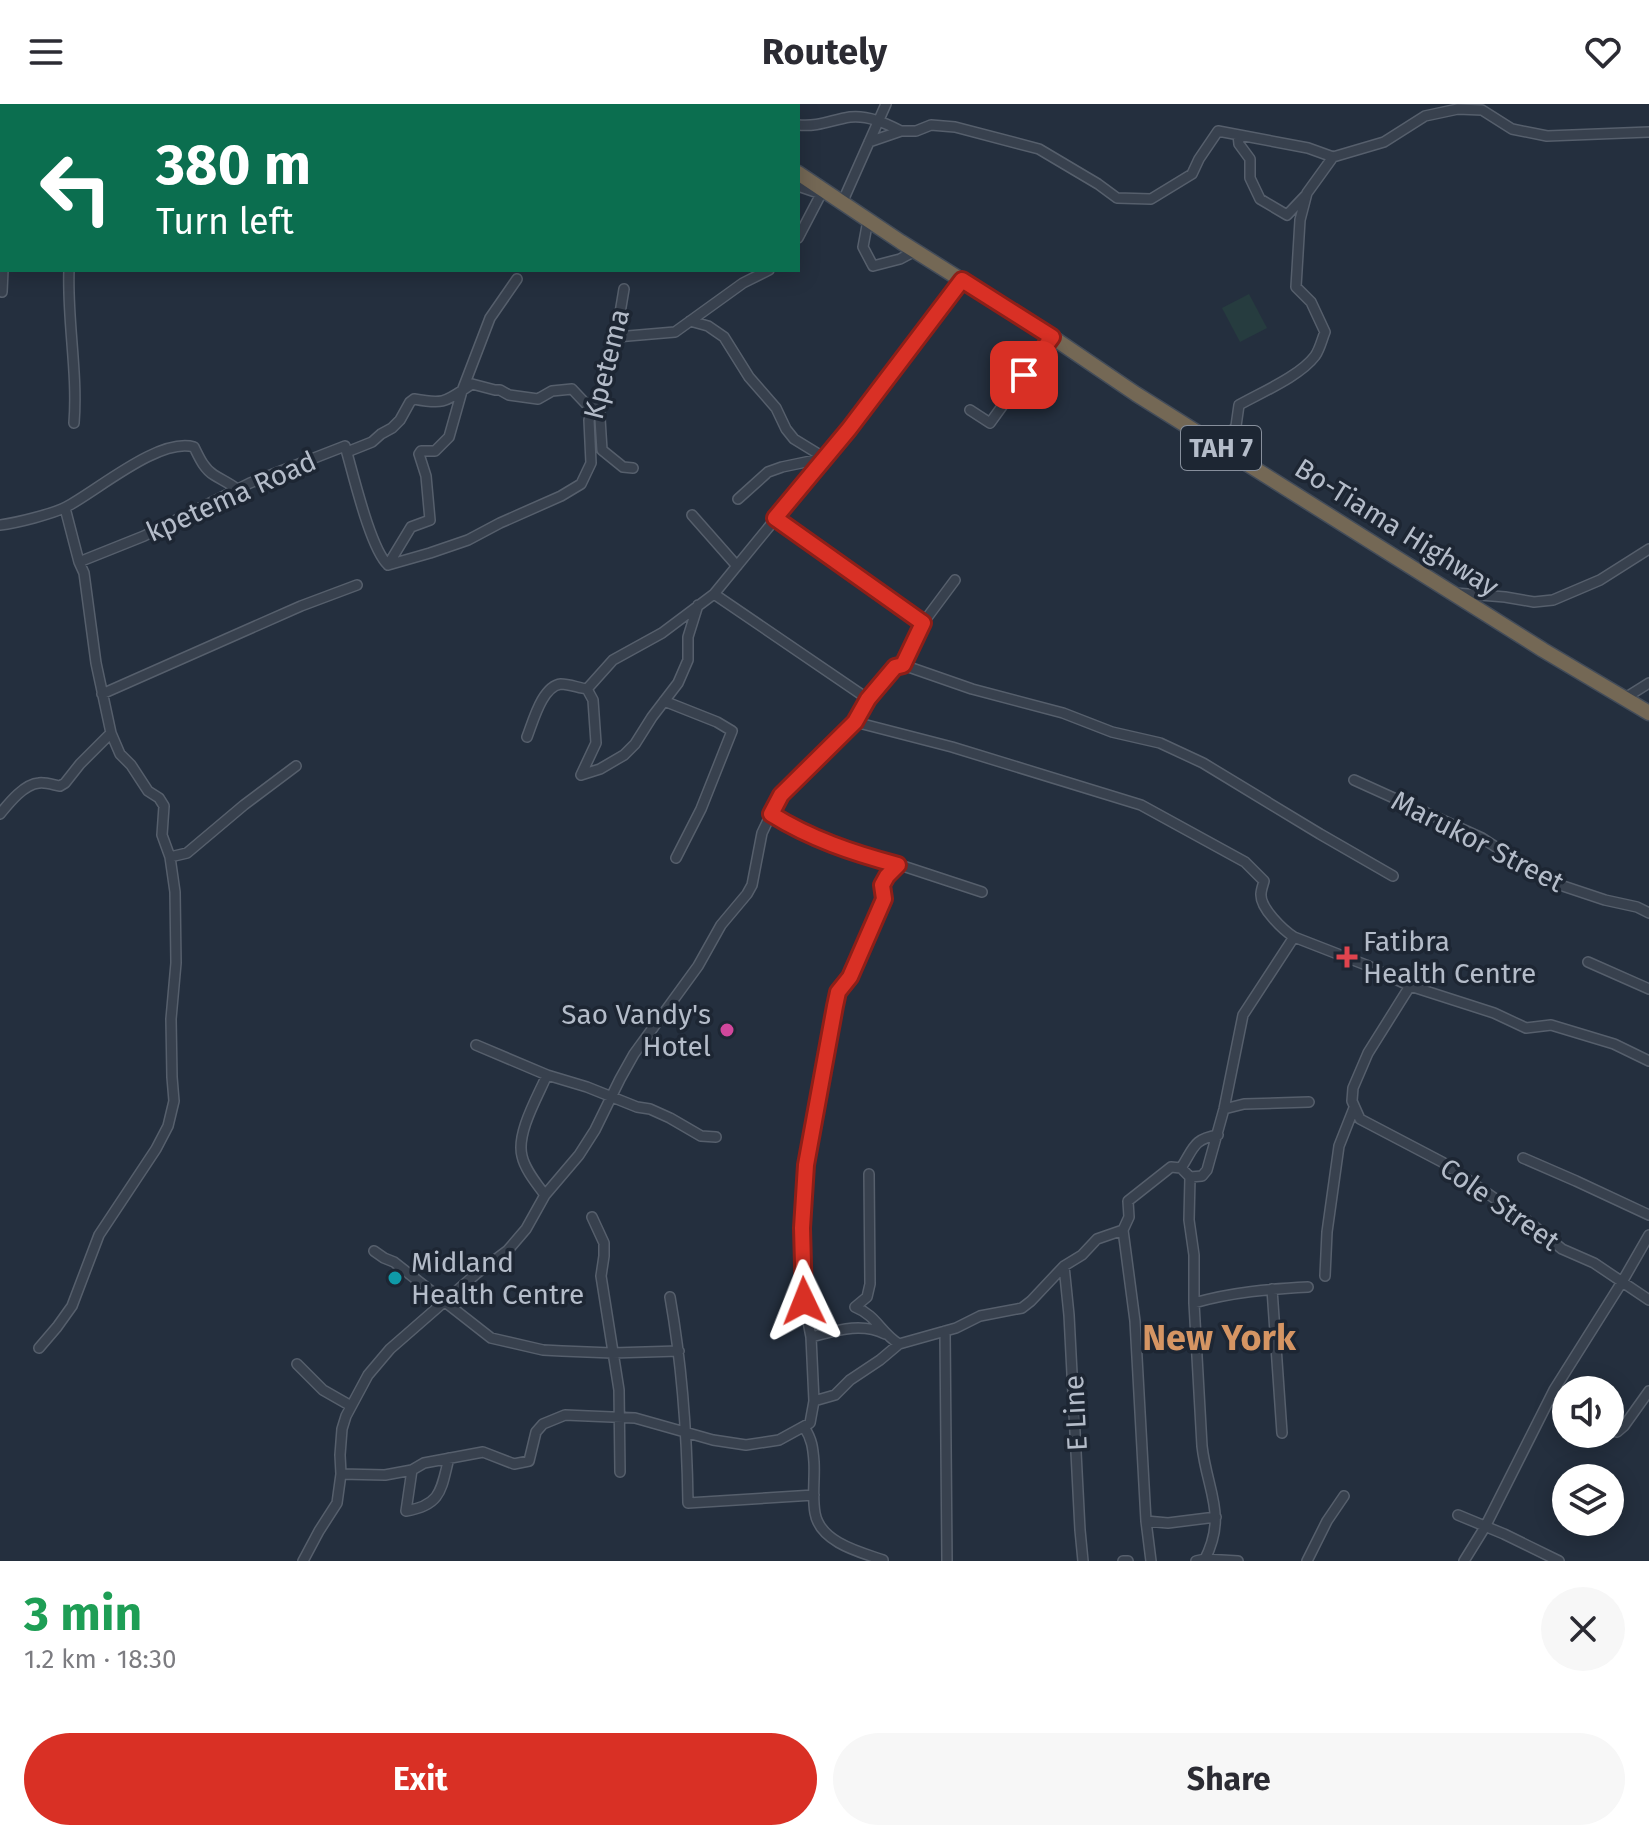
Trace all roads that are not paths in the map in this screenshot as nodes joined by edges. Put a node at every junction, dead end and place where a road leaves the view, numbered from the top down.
1 (886, 104) edge
2 (1482, 107) edge
3 (879, 120) junction
4 (800, 125) edge
5 (901, 131) junction
6 (1649, 132) edge
7 (1238, 135) junction
8 (869, 142) junction
9 (1333, 157) junction
10 (800, 175) edge
11 (800, 187) edge
12 (823, 193) junction
13 (1307, 193) junction
14 (842, 203) junction
15 (868, 220) junction
16 (800, 234) edge
17 (915, 251) junction
18 (3, 272) edge
19 (69, 272) edge
20 (765, 272) edge
21 (517, 279) dead end
22 (962, 280) junction
23 (624, 289) dead end
24 (2, 292) dead end
25 (690, 321) junction
26 (616, 337) junction
27 (1052, 337) junction
28 (462, 391) junction
29 (599, 400) junction
30 (970, 410) dead end
31 (592, 414) junction
32 (74, 423) dead end
33 (1221, 448) junction
34 (347, 452) junction
35 (825, 458) junction
36 (633, 468) dead end
37 (237, 489) junction
38 (738, 499) dead end
39 (65, 508) junction
40 (692, 515) dead end
41 (775, 518) junction
42 (0, 525) edge
43 (1649, 549) edge
44 (79, 562) junction
45 (388, 565) junction
46 (737, 566) junction
47 (955, 580) dead end
48 (357, 585) dead end
49 (1452, 593) junction
50 (714, 594) junction
51 (698, 605) junction
52 (923, 623) junction
53 (903, 665) junction
54 (1649, 683) edge
55 (587, 689) junction
56 (102, 694) junction
57 (1625, 698) junction
58 (868, 699) junction
59 (664, 701) junction
60 (1649, 713) edge
61 (855, 722) junction
62 (111, 733) junction
63 (527, 737) dead end
64 (296, 766) dead end
65 (1354, 780) dead end
66 (0, 814) edge
67 (771, 814) junction
68 (170, 857) junction
69 (676, 858) dead end
70 (898, 865) junction
71 (1393, 876) dead end
72 (982, 892) dead end
73 (1649, 913) edge
74 (1294, 937) junction
75 (1588, 962) dead end
76 (1410, 986) junction
77 (1649, 989) edge
78 (476, 1045) dead end
79 (1649, 1061) edge
80 (547, 1075) junction
81 (611, 1098) junction
82 (1309, 1102) dead end
83 (1354, 1108) junction
84 (1224, 1109) junction
85 (1218, 1135) junction
86 (716, 1137) dead end
87 (1523, 1158) dead end
88 (1181, 1168) junction
89 (869, 1174) dead end
90 (1190, 1177) junction
91 (545, 1195) junction
92 (1649, 1215) edge
93 (592, 1217) dead end
94 (1123, 1230) junction
95 (1649, 1235) edge
96 (374, 1251) dead end
97 (1064, 1266) junction
98 (1325, 1276) dead end
99 (1622, 1282) junction
100 (1308, 1287) dead end
101 (1272, 1289) junction
102 (670, 1297) dead end
103 (1649, 1300) edge
104 (444, 1303) junction
105 (1194, 1303) junction
106 (945, 1331) junction
107 (886, 1334) junction
108 (811, 1337) junction
109 (899, 1344) junction
110 (39, 1348) dead end
111 (679, 1351) junction
112 (612, 1353) junction
113 (297, 1364) dead end
114 (1649, 1391) edge
115 (814, 1401) junction
116 (351, 1406) junction
117 (620, 1417) junction
118 (1624, 1425) edge
119 (804, 1427) junction
120 (687, 1432) junction
121 (1282, 1433) dead end
122 (449, 1458) junction
123 (412, 1470) junction
124 (620, 1472) dead end
125 (341, 1474) junction
126 (814, 1495) junction
127 (1344, 1496) dead end
128 (1458, 1515) dead end
129 (1216, 1517) junction
130 (1146, 1521) junction
131 (1485, 1527) junction
132 (883, 1560) edge
133 (1202, 1560) edge
134 (303, 1561) edge
135 (947, 1561) edge
136 (1083, 1561) edge
137 (1151, 1561) edge
138 (1238, 1561) edge
139 (1307, 1561) edge
140 (1464, 1561) edge
141 (1559, 1561) edge

1 - 3 street
2 - 6 street
2 - 9 street
3 - 4 street
3 - 5 street
3 - 8 street
5 - 7 street
5 - 8 street
7 - 9 street
7 - 13 street
8 - 14 street
9 - 13 street
10 - 12 highway, Bo-Tiama Highway / TAH 7
11 - 12 street
12 - 14 highway, Bo-Tiama Highway / TAH 7
12 - 16 street
13 - 33 street
14 - 15 highway, Bo-Tiama Highway / TAH 7
15 - 17 highway, Bo-Tiama Highway / TAH 7
15 - 17 street
17 - 22 highway, Bo-Tiama Highway / TAH 7
18 - 24 street
19 - 32 street
20 - 25 street
21 - 28 street
22 - 27 highway, Bo-Tiama Highway / TAH 7
22 - 35 street
23 - 26 street, Kpetema
25 - 26 street
25 - 35 street
26 - 29 street, Kpetema
27 - 30 street
27 - 33 highway, Bo-Tiama Highway / TAH 7
28 - 31 street
28 - 34 street
28 - 45 street
29 - 31 street, Kpetema
29 - 36 street
31 - 45 street, Kpetema
33 - 49 highway, Bo-Tiama Highway / TAH 7
34 - 37 street, kpetema Road
34 - 45 street, kpetema Road
35 - 38 street
35 - 41 street
37 - 39 street
37 - 44 street, kpetema Road
39 - 42 street
39 - 44 street
40 - 46 street
41 - 46 street
41 - 52 street
43 - 49 street
44 - 56 street
46 - 50 street
47 - 52 street
48 - 56 street
49 - 57 highway, Bo-Tiama Highway / TAH 7
50 - 51 street
50 - 58 street
51 - 55 street
51 - 59 street
52 - 53 street
53 - 58 street
53 - 71 street
54 - 57 street
55 - 59 street
55 - 63 street
56 - 62 street
57 - 60 highway, Bo-Tiama Highway / TAH 7
58 - 61 street
59 - 69 street
61 - 67 street
61 - 74 street
62 - 66 street
62 - 68 street
64 - 68 street
65 - 73 street, Marukor Street
67 - 70 street
67 - 81 street
68 - 110 street
70 - 72 street
70 - 108 street
74 - 76 street
74 - 84 street
75 - 77 street
76 - 79 street
76 - 83 street
78 - 80 street
80 - 81 street
80 - 91 street
81 - 86 street
81 - 91 street
82 - 84 street
83 - 98 street
83 - 99 street, Cole Street
84 - 85 street
85 - 88 street
85 - 90 street
87 - 92 street
88 - 90 street
88 - 94 street
89 - 107 street
90 - 105 street
91 - 104 street
93 - 112 street
94 - 97 street
94 - 130 street
95 - 99 street
96 - 104 street
97 - 106 street
97 - 136 street, E Line
99 - 103 street, Cole Street
99 - 131 street
100 - 101 street
101 - 105 street
101 - 121 street
102 - 111 street
104 - 112 street
104 - 116 street
105 - 129 street
106 - 109 street
106 - 135 street
107 - 108 street
107 - 109 street
108 - 115 street
109 - 115 street
111 - 112 street
111 - 120 street
112 - 117 street
113 - 116 street
114 - 118 street
115 - 119 street
116 - 125 street
117 - 120 street
117 - 122 street
117 - 124 street
119 - 120 street
119 - 126 street
120 - 126 street
122 - 123 street
122 - 123 street
123 - 125 street
125 - 134 street
126 - 132 street
127 - 139 street
128 - 131 street
129 - 130 street
129 - 133 street
130 - 137 street
131 - 140 street
131 - 141 street
133 - 138 street

